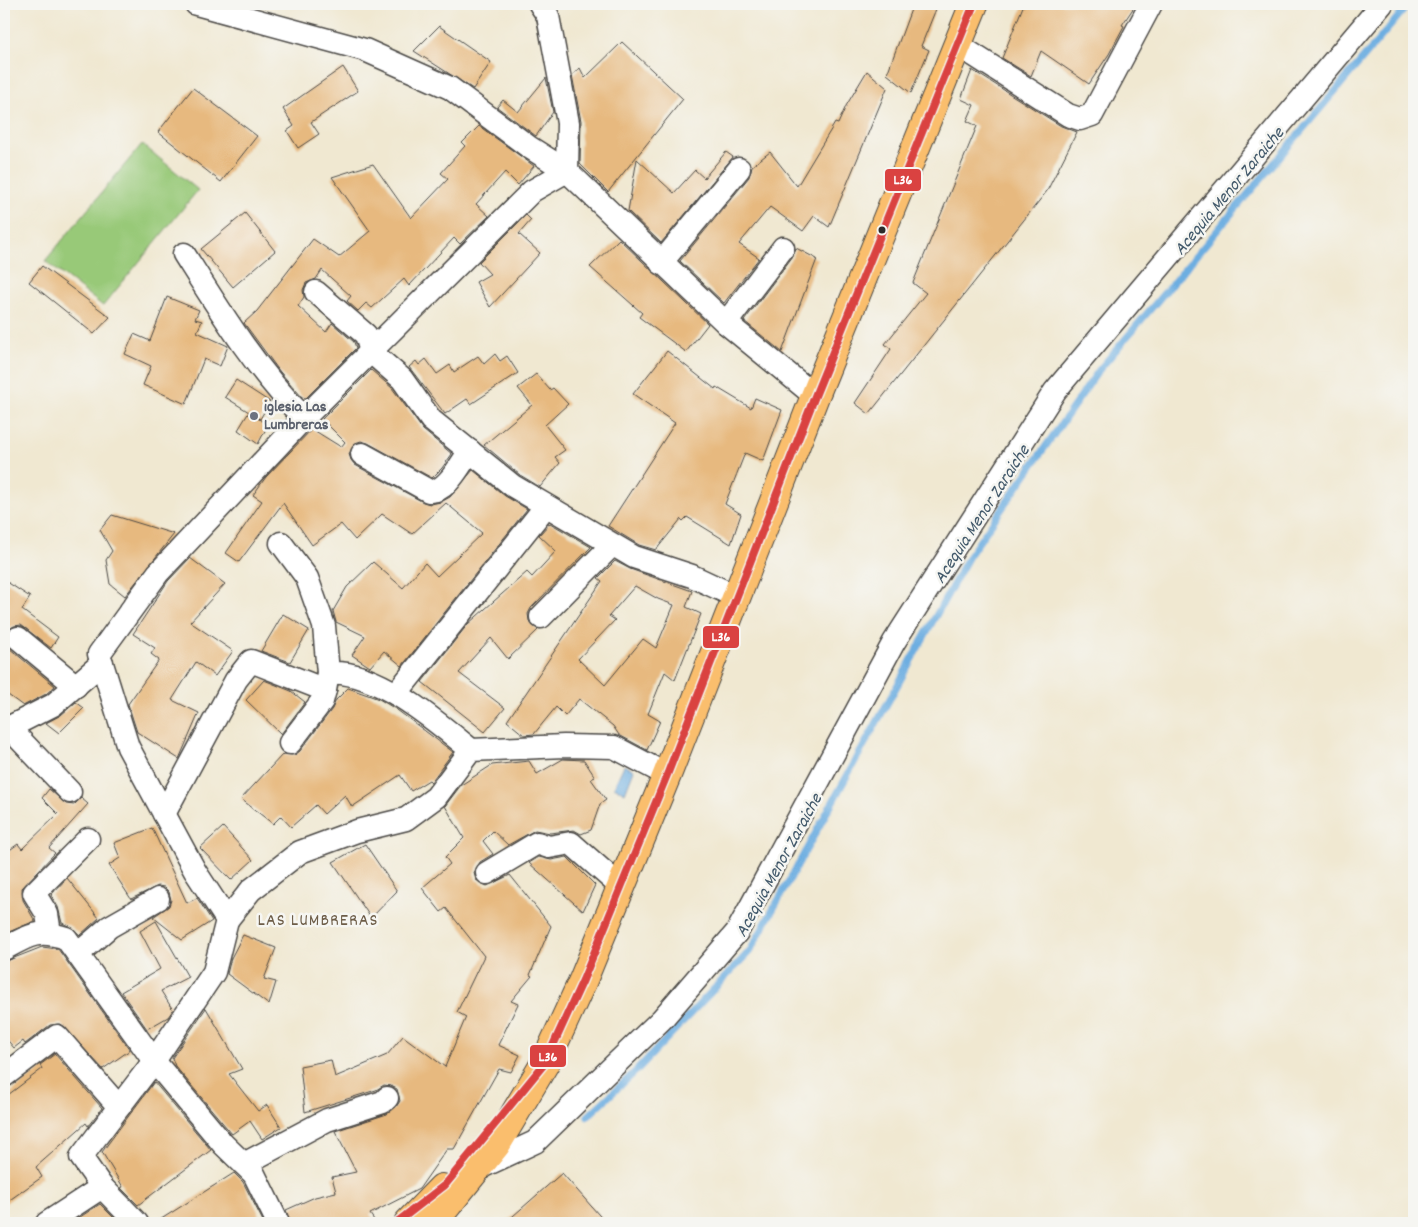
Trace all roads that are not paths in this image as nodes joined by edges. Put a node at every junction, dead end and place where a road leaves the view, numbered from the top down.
1 (196, 4) edge
2 (540, 4) edge
3 (974, 4) edge
4 (1152, 4) edge
5 (1382, 4) edge
6 (958, 45) junction
7 (739, 169) dead end
8 (567, 171) junction
9 (783, 248) dead end
10 (184, 254) dead end
11 (661, 262) junction
12 (316, 292) dead end
13 (726, 323) junction
14 (371, 352) junction
15 (815, 396) junction
16 (304, 418) junction
17 (470, 451) junction
18 (362, 454) dead end
19 (546, 506) junction
20 (281, 543) dead end
21 (612, 545) junction
22 (737, 596) junction
23 (541, 617) dead end
24 (18, 638) dead end
25 (102, 663) junction
26 (327, 682) junction
27 (76, 686) junction
28 (396, 694) junction
29 (6, 729) edge
30 (290, 743) dead end
31 (471, 750) junction
32 (667, 776) junction
33 (70, 792) dead end
34 (164, 814) junction
35 (88, 839) dead end
36 (487, 873) dead end
37 (621, 887) junction
38 (158, 900) dead end
39 (227, 920) junction
40 (50, 933) junction
41 (4, 949) edge
42 (78, 954) junction
43 (154, 1061) junction
44 (545, 1063) junction
45 (4, 1076) edge
46 (387, 1098) dead end
47 (119, 1107) junction
48 (244, 1164) junction
49 (476, 1169) junction
50 (446, 1184) junction
51 (102, 1187) junction
52 (47, 1223) edge
53 (137, 1223) edge
54 (278, 1223) edge
55 (396, 1223) edge
56 (408, 1223) edge
57 (433, 1223) edge

1 - 8 street
2 - 8 street
3 - 6 main road
4 - 6 street
5 - 49 street
6 - 15 main road
7 - 11 street
8 - 11 street
8 - 14 street
9 - 13 street
10 - 16 street
11 - 13 street
12 - 14 street
13 - 15 street
14 - 16 street
14 - 17 street
15 - 22 main road
16 - 25 street
17 - 18 street
17 - 19 street
19 - 21 street
19 - 28 street
20 - 26 street
21 - 22 street
21 - 23 street
22 - 32 main road
24 - 27 street
25 - 27 street
25 - 34 street
26 - 28 street
26 - 30 street
26 - 34 street
27 - 29 street
28 - 31 street
29 - 33 street
31 - 32 street
31 - 39 street
32 - 37 main road
34 - 39 street
35 - 40 street
36 - 37 street
37 - 44 main road
38 - 42 street
39 - 43 street
40 - 41 street
40 - 42 street
42 - 43 street
43 - 47 street
43 - 48 street
44 - 49 main road
44 - 50 main road
45 - 47 street
46 - 48 street
47 - 51 street
48 - 54 street
49 - 57 main road
50 - 55 main road
50 - 56 main road
51 - 52 street
51 - 53 street

